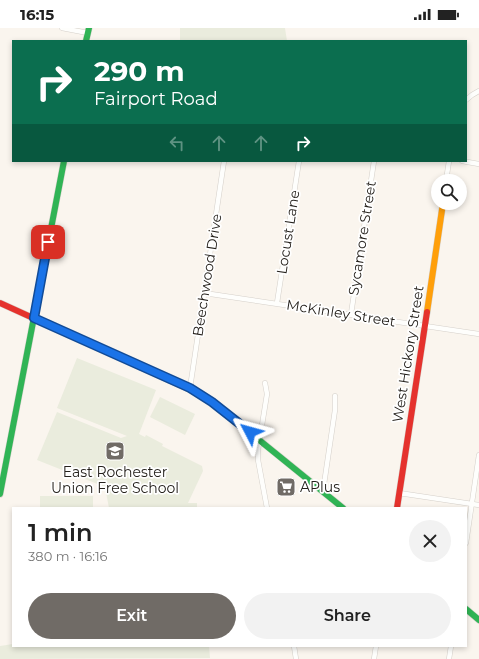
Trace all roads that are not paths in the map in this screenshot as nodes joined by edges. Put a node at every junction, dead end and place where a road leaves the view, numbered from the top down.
1 (62, 28) edge
2 (88, 30) edge
3 (86, 40) edge
4 (479, 91) edge
5 (467, 99) edge
6 (64, 162) edge
7 (224, 162) edge
8 (299, 162) edge
9 (374, 162) edge
10 (449, 162) edge
11 (467, 162) edge
12 (479, 164) edge
13 (447, 174) edge
14 (442, 210) edge
15 (204, 293) junction
16 (0, 303) edge
17 (277, 303) junction
18 (351, 314) junction
19 (34, 318) junction
20 (424, 326) junction
21 (479, 334) edge
22 (265, 383) dead end
23 (190, 388) junction
24 (335, 396) dead end
25 (260, 440) junction
26 (479, 455) edge
27 (323, 491) junction
28 (399, 493) junction
29 (0, 494) edge
30 (472, 504) junction
31 (479, 505) edge
32 (267, 507) edge
33 (342, 507) edge
34 (397, 507) edge
35 (467, 536) edge
36 (467, 610) edge
37 (479, 620) edge
38 (294, 647) edge
39 (376, 647) edge
40 (451, 647) edge
41 (296, 659) edge
42 (374, 659) edge
43 (449, 659) edge

1 - 2 street
2 - 3 main road
4 - 5 street
6 - 19 main road
7 - 15 street, Beechwood Drive
8 - 17 street, Locust Lane
9 - 18 street, Sycamore Street
10 - 13 street
11 - 12 street
14 - 20 main road, West Hickory Street
15 - 17 street, McKinley Street
15 - 23 street, Beechwood Drive
16 - 19 main road
17 - 18 street, McKinley Street
18 - 20 street, McKinley Street
19 - 23 main road
19 - 29 main road
20 - 21 street, McKinley Street
20 - 28 main road, West Hickory Street
22 - 25 street
23 - 25 main road
24 - 27 street
25 - 27 main road
25 - 32 street
26 - 30 street
27 - 33 main road
28 - 30 street
28 - 34 main road, West Hickory Street
30 - 31 street
30 - 35 street
36 - 37 main road
38 - 41 street
39 - 42 street
40 - 43 street

